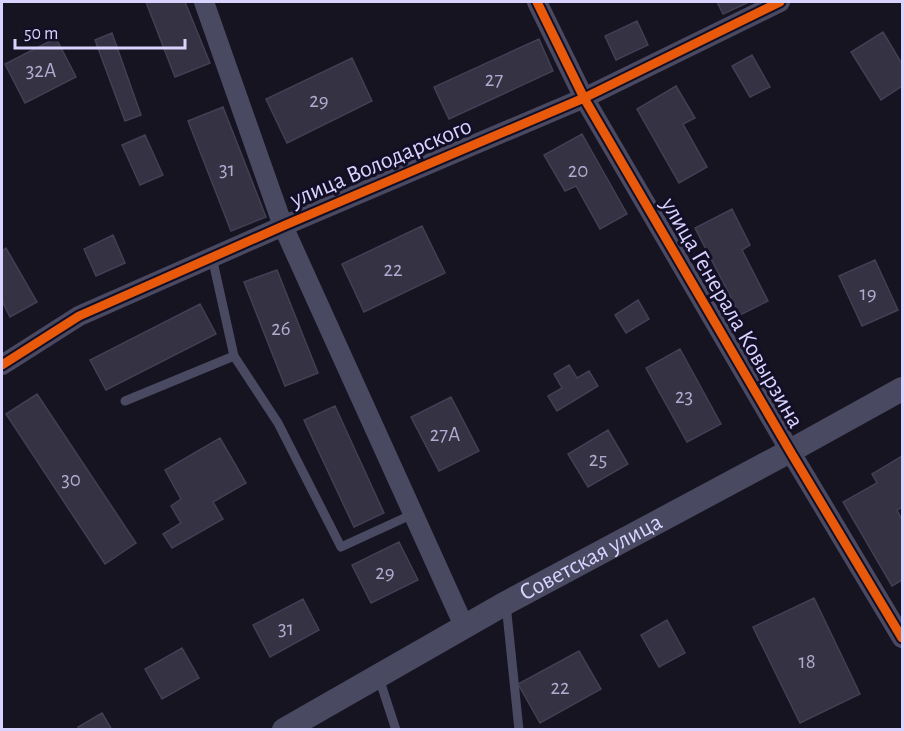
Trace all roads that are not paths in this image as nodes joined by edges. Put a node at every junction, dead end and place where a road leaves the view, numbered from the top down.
1 (204, 2) edge
2 (537, 2) edge
3 (780, 2) edge
4 (584, 98) junction
5 (283, 226) junction
6 (212, 257) junction
7 (234, 356) junction
8 (2, 365) edge
9 (903, 389) edge
10 (125, 401) dead end
11 (790, 451) junction
12 (413, 514) junction
13 (506, 603) junction
14 (464, 626) junction
15 (903, 638) edge
16 (378, 676) junction
17 (284, 729) edge
18 (396, 729) edge
19 (519, 729) edge

1 - 5 street
2 - 4 street, улица Генерала Ковырзина
3 - 4 street, улица Володарского
4 - 5 street, улица Володарского
4 - 11 street, улица Генерала Ковырзина
5 - 6 street, улица Володарского
5 - 12 street
6 - 7 lane
6 - 8 street, улица Володарского
7 - 10 lane
7 - 12 lane
9 - 11 street, Советская улица
11 - 13 street, Советская улица
11 - 15 street, улица Генерала Ковырзина
12 - 14 street
13 - 14 street, Советская улица
13 - 19 lane
14 - 16 street, Советская улица
16 - 17 street, Советская улица
16 - 18 lane

